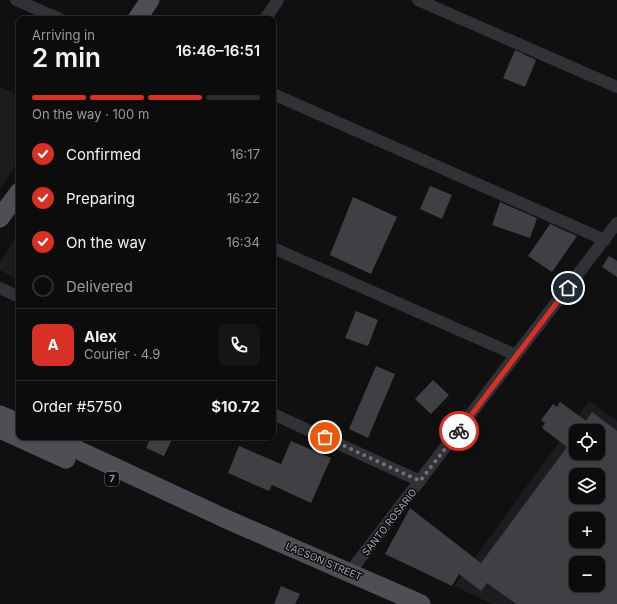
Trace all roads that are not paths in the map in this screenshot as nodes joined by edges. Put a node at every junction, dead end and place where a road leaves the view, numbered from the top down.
1 (16, 0) edge
2 (150, 0) edge
3 (278, 0) edge
4 (418, 0) edge
5 (53, 16) edge
6 (139, 16) edge
7 (267, 16) edge
8 (617, 87) edge
9 (276, 95) edge
10 (16, 196) edge
11 (0, 218) edge
12 (617, 223) edge
13 (605, 240) junction
14 (276, 249) edge
15 (0, 288) edge
16 (16, 296) edge
17 (516, 355) junction
18 (0, 402) edge
19 (16, 409) edge
20 (0, 415) edge
21 (276, 415) edge
22 (16, 422) edge
23 (0, 429) edge
24 (16, 436) edge
25 (24, 440) edge
26 (57, 440) edge
27 (85, 440) edge
28 (420, 481) junction
29 (226, 519) junction
30 (349, 573) junction
31 (421, 604) edge

1 - 5 street
2 - 6 main road
3 - 7 street
4 - 8 street
9 - 13 street
10 - 11 main road
12 - 13 street, SANTO ROSARIO
13 - 17 street, SANTO ROSARIO
14 - 17 street
15 - 16 street
17 - 28 street, SANTO ROSARIO
18 - 19 main road
20 - 22 main road
21 - 28 street
23 - 24 main road, LACSON STREET / 7
25 - 29 main road, LACSON STREET / 7
26 - 29 main road, LACSON STREET / 7
27 - 29 main road, LACSON STREET / 7
28 - 30 street, SANTO ROSARIO
29 - 30 main road, LACSON STREET / 7
30 - 31 main road, LACSON STREET / 7

